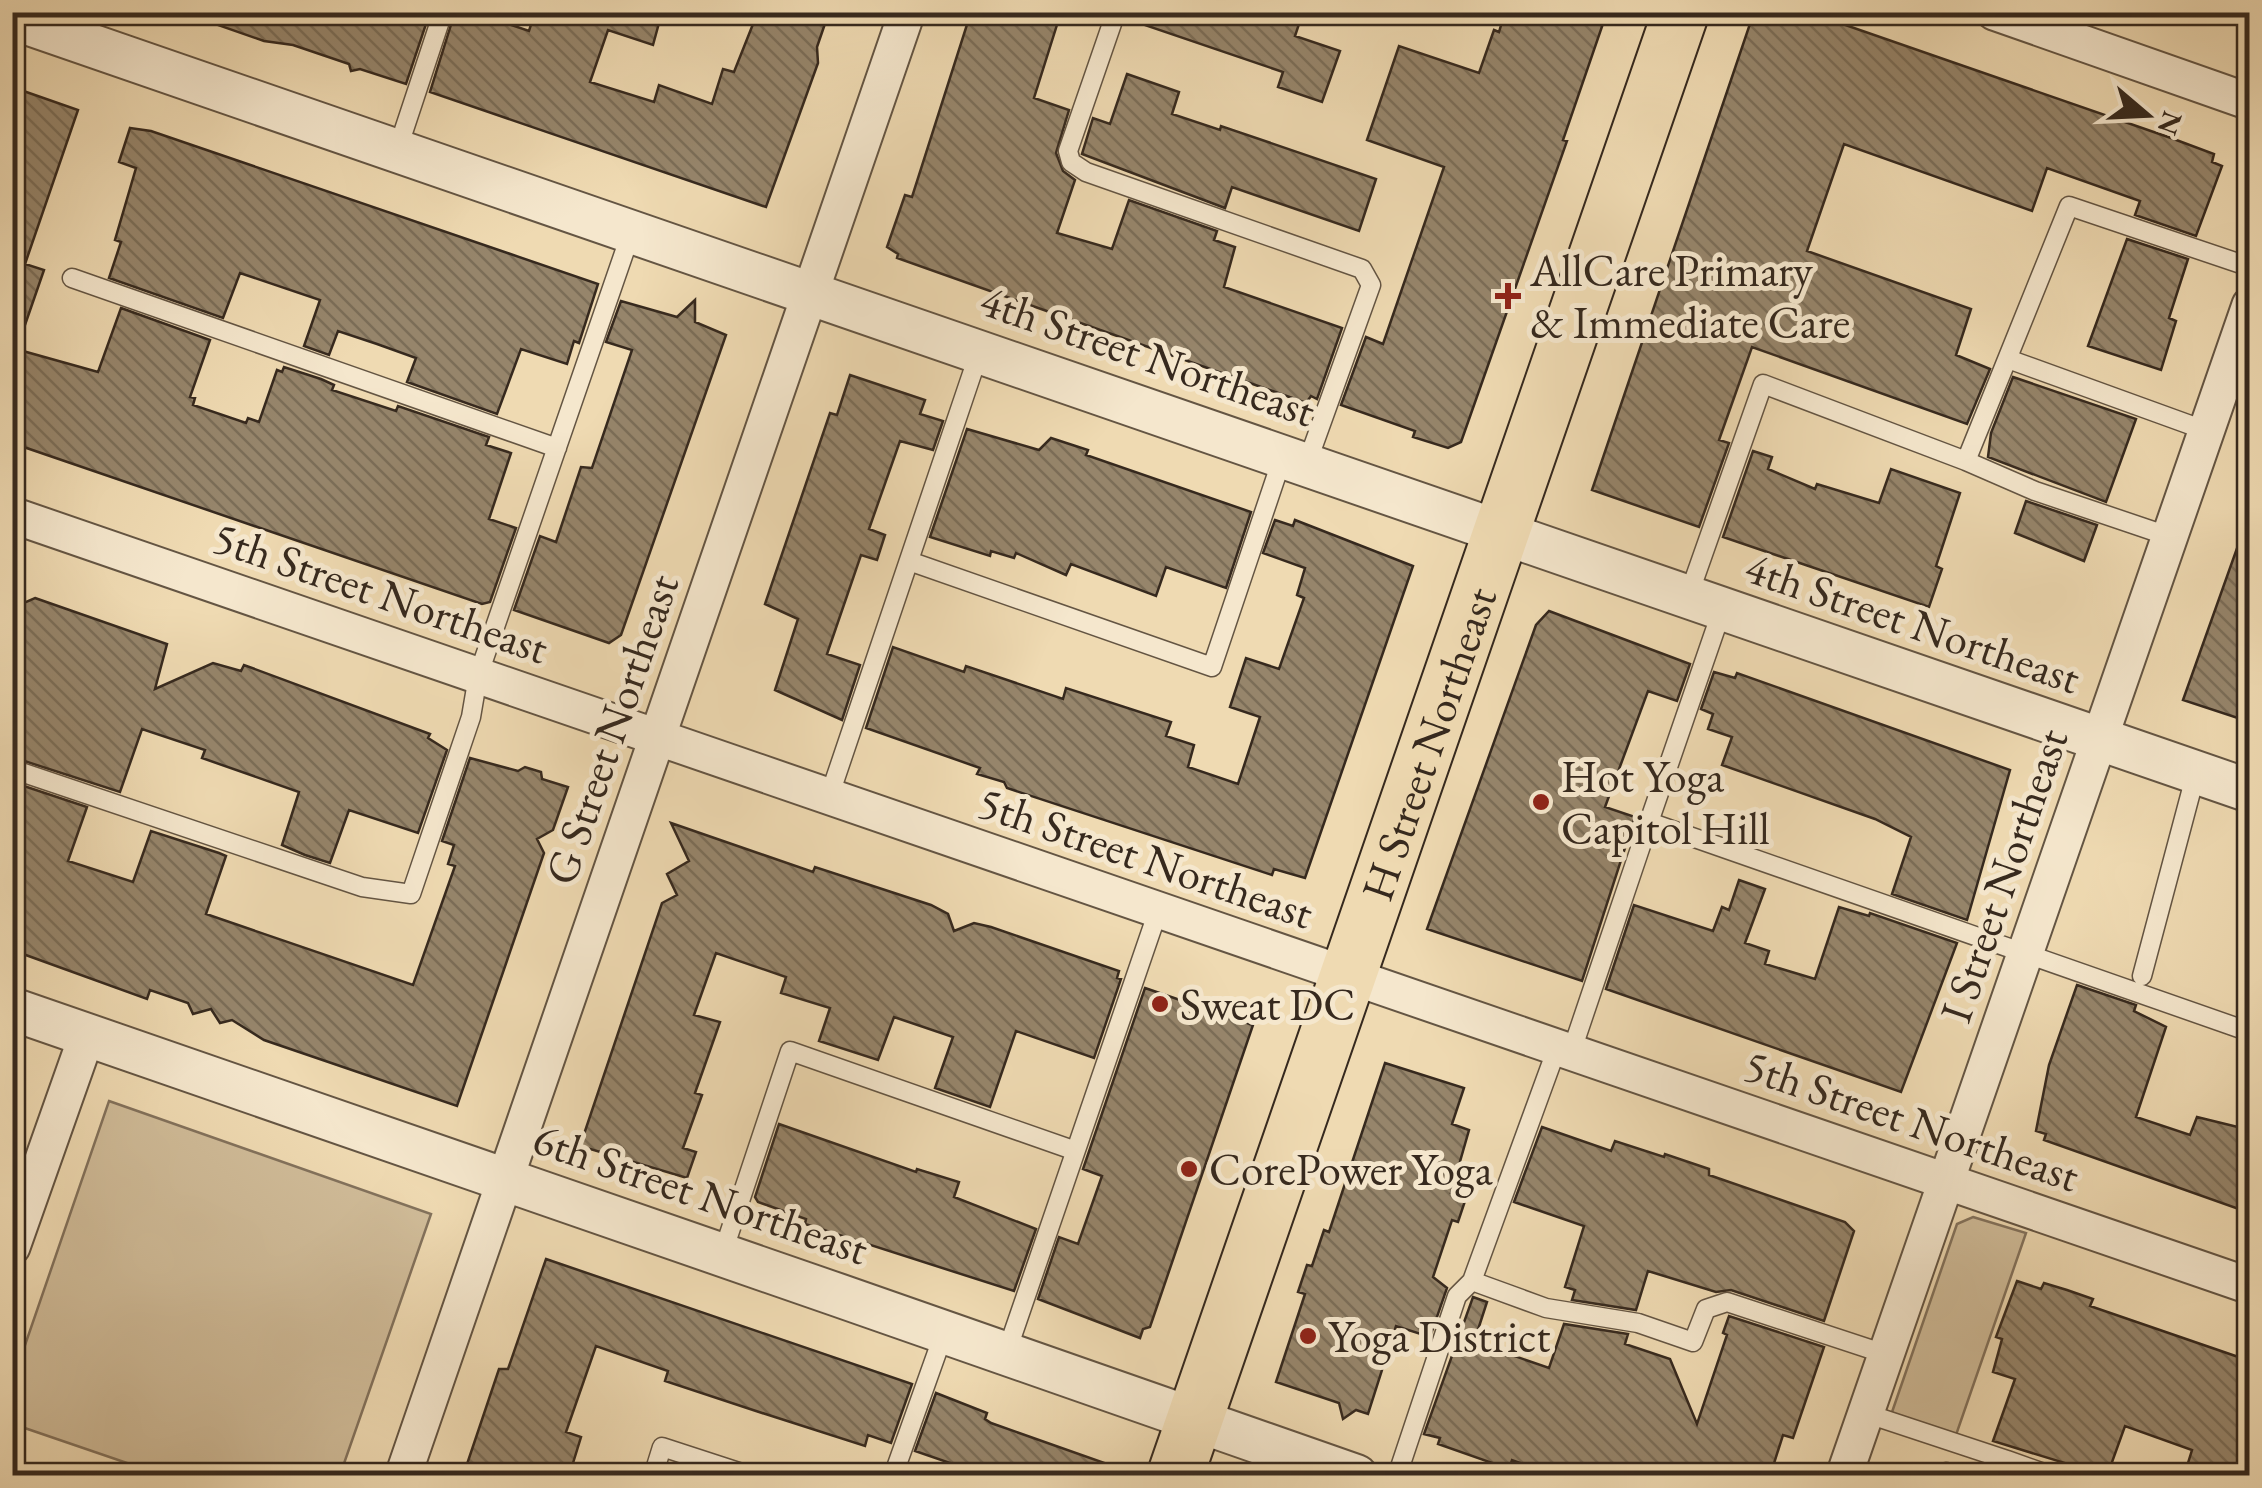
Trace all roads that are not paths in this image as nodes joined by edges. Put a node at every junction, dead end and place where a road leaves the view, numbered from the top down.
1 (444, 12) edge
2 (907, 12) edge
3 (1116, 12) edge
4 (1681, 12) edge
5 (1994, 12) edge
6 (12, 18) edge
7 (2250, 102) edge
8 (398, 148) junction
9 (632, 229) junction
10 (2250, 266) edge
11 (72, 278) dead end
12 (812, 292) junction
13 (2250, 304) edge
14 (980, 349) junction
15 (2008, 359) junction
16 (2207, 432) junction
17 (557, 448) junction
18 (1295, 459) junction
19 (1966, 461) junction
20 (12, 515) edge
21 (1502, 532) junction
22 (2170, 536) junction
23 (908, 562) junction
24 (1705, 603) junction
25 (478, 676) junction
26 (658, 738) junction
27 (2101, 740) junction
28 (12, 769) edge
29 (2196, 773) junction
30 (2250, 791) edge
31 (829, 797) junction
32 (1649, 822) junction
33 (1158, 911) junction
34 (2025, 953) junction
35 (2142, 976) dead end
36 (1347, 977) junction
37 (12, 1009) edge
38 (2250, 1032) edge
39 (87, 1035) junction
40 (1564, 1050) junction
41 (1074, 1150) junction
42 (504, 1180) junction
43 (1945, 1181) junction
44 (12, 1247) edge
45 (722, 1252) junction
46 (1472, 1280) junction
47 (2250, 1286) edge
48 (945, 1329) junction
49 (1007, 1351) junction
50 (1885, 1354) junction
51 (1865, 1413) junction
52 (1194, 1418) junction
53 (2004, 1468) edge
54 (403, 1476) edge
55 (653, 1476) edge
56 (751, 1476) edge
57 (893, 1476) edge
58 (1175, 1476) edge
59 (1356, 1476) edge
60 (1397, 1476) edge
61 (1844, 1476) edge
62 (1945, 1476) edge
63 (1958, 1476) edge
64 (2052, 1476) edge

1 - 8 lane
2 - 12 street, G Street Northeast
3 - 18 lane
4 - 21 main road, H Street Northeast
5 - 7 street
6 - 8 street, 4th Street Northeast
8 - 9 street, 4th Street Northeast
9 - 12 street, 4th Street Northeast
9 - 17 lane
10 - 15 lane
11 - 17 lane
12 - 14 street, 4th Street Northeast
12 - 26 street, G Street Northeast
13 - 16 street, I Street Northeast
14 - 18 street, 4th Street Northeast
14 - 23 lane
15 - 16 lane
15 - 19 lane
16 - 22 street, I Street Northeast
17 - 25 lane
18 - 21 street, 4th Street Northeast
18 - 23 lane
19 - 22 lane
19 - 24 lane
20 - 25 street, 5th Street Northeast
21 - 24 street, 4th Street Northeast
21 - 36 main road, H Street Northeast
22 - 27 street, I Street Northeast
23 - 31 lane
24 - 27 street, 4th Street Northeast
24 - 32 lane
25 - 26 street, 5th Street Northeast
25 - 28 lane
26 - 31 street, 5th Street Northeast
26 - 42 street, G Street Northeast
27 - 29 street, 4th Street Northeast
27 - 34 street, I Street Northeast
29 - 30 street, 4th Street Northeast
29 - 35 lane
31 - 33 street, 5th Street Northeast
32 - 34 lane
32 - 40 lane
33 - 36 street, 5th Street Northeast
33 - 41 lane
34 - 38 lane
34 - 43 street, I Street Northeast
36 - 40 street, 5th Street Northeast
36 - 52 main road, H Street Northeast
37 - 39 street, 6th Street Northeast
39 - 42 street, 6th Street Northeast
39 - 44 street
40 - 43 street, 5th Street Northeast
40 - 46 lane
41 - 45 lane
41 - 49 lane
42 - 45 street, 6th Street Northeast
42 - 54 street, G Street Northeast
43 - 47 street, 5th Street Northeast
43 - 50 street, I Street Northeast
45 - 48 street, 6th Street Northeast
46 - 50 lane
46 - 60 lane
48 - 49 street, 6th Street Northeast
48 - 57 lane
49 - 52 street, 6th Street Northeast
50 - 51 street, I Street Northeast
51 - 53 lane
51 - 61 street, I Street Northeast
52 - 58 main road, H Street Northeast
52 - 59 street, 6th Street Northeast
53 - 64 lane
55 - 56 lane
62 - 63 lane

